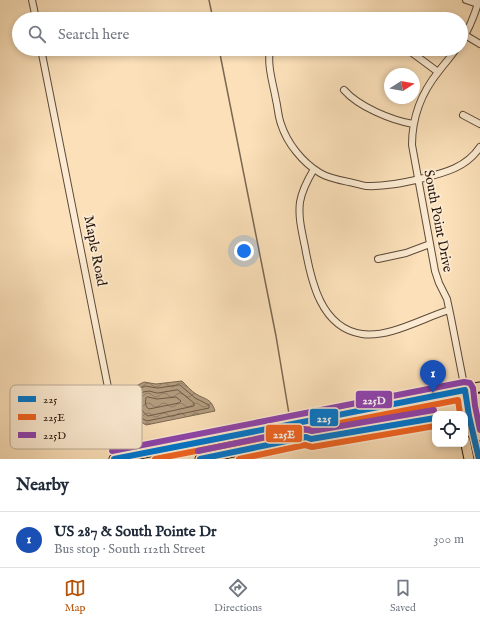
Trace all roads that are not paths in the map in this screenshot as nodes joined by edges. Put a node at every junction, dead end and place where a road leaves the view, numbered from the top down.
1 (32, 0) edge
2 (466, 0) edge
3 (478, 2) edge
4 (35, 12) edge
5 (468, 30) edge
6 (468, 36) edge
7 (480, 44) edge
8 (42, 56) edge
9 (269, 56) edge
10 (416, 56) edge
11 (451, 56) edge
12 (438, 72) junction
13 (344, 90) dead end
14 (463, 115) dead end
15 (413, 124) junction
16 (480, 124) edge
17 (480, 147) edge
18 (314, 169) junction
19 (418, 180) junction
20 (430, 244) junction
21 (378, 259) dead end
22 (449, 310) junction
23 (105, 385) edge
24 (480, 387) edge
25 (465, 390) junction
26 (480, 398) edge
27 (480, 404) edge
28 (465, 407) junction
29 (480, 416) edge
30 (432, 419) edge
31 (306, 436) junction
32 (480, 436) edge
33 (467, 447) edge
34 (117, 449) edge
35 (119, 459) edge
36 (200, 459) edge
37 (470, 459) edge
38 (479, 459) edge

1 - 4 street
2 - 3 street
3 - 5 street
6 - 7 street
8 - 23 street, Maple Road
9 - 18 street
10 - 12 street
11 - 12 street, South Point Drive
12 - 15 street, South Point Drive
13 - 15 street
14 - 16 street
15 - 19 street, South Point Drive
17 - 19 street
18 - 19 street
18 - 22 street
19 - 20 street, South Point Drive
20 - 21 street
20 - 22 street, South Point Drive
22 - 25 street, South Point Drive
24 - 25 main road
25 - 28 street, South Point Drive
25 - 31 main road
25 - 35 main road
26 - 28 main road
27 - 28 main road
28 - 31 main road
28 - 38 street, South Point Drive
29 - 32 main road
30 - 31 main road
31 - 36 main road
33 - 37 main road
34 - 35 street, Maple Road

